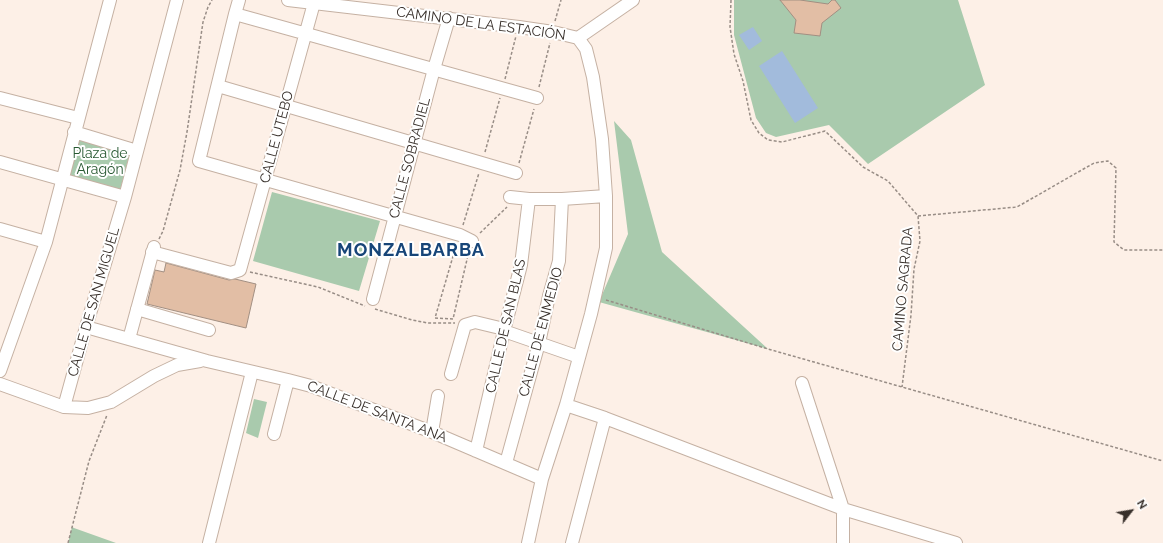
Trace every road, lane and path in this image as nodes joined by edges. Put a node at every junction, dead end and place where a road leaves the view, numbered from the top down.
1 (110, 0) edge
2 (177, 0) edge
3 (212, 0) edge
4 (239, 0) edge
5 (288, 0) edge
6 (561, 0) edge
7 (633, 0) edge
8 (731, 0) edge
9 (314, 3) junction
10 (235, 14) junction
11 (449, 18) junction
12 (519, 27) junction
13 (553, 32) junction
14 (305, 33) junction
15 (578, 38) junction
16 (434, 69) junction
17 (218, 86) junction
18 (502, 88) junction
19 (0, 98) edge
20 (537, 98) junction
21 (285, 107) junction
22 (78, 118) junction
23 (74, 132) junction
24 (414, 144) junction
25 (137, 151) junction
26 (0, 162) edge
27 (482, 164) junction
28 (516, 173) joint
29 (62, 179) junction
30 (265, 180) junction
31 (606, 196) junction
32 (125, 197) junction
33 (510, 197) joint
34 (529, 199) junction
35 (562, 199) junction
36 (395, 216) junction
37 (918, 216) junction
38 (0, 229) edge
39 (460, 235) junction
40 (472, 240) junction
41 (46, 242) junction
42 (153, 250) junction
43 (1163, 250) edge
44 (240, 270) junction
45 (373, 299) dead end
46 (594, 300) junction
47 (137, 309) junction
48 (452, 322) dead end
49 (86, 328) junction
50 (208, 330) dead end
51 (504, 330) junction
52 (129, 339) junction
53 (539, 343) junction
54 (166, 349) junction
55 (579, 357) junction
56 (207, 361) junction
57 (0, 371) edge
58 (252, 372) junction
59 (451, 374) dead end
60 (154, 376) junction
61 (288, 380) junction
62 (802, 383) dead end
63 (0, 384) edge
64 (902, 387) junction
65 (438, 396) dead end
66 (111, 402) junction
67 (566, 405) junction
68 (64, 407) junction
69 (605, 418) junction
70 (432, 432) junction
71 (274, 434) dead end
72 (476, 451) junction
73 (1163, 461) edge
74 (506, 463) junction
75 (542, 479) junction
76 (843, 509) junction
77 (950, 542) edge
78 (68, 543) edge
79 (209, 543) edge
80 (528, 543) edge
81 (572, 543) edge
82 (843, 543) edge

1 - 22 street
2 - 25 street
3 - 42 path
4 - 10 street
5 - 9 street, CAMINO DE LA ESTACIÓN
6 - 13 path
7 - 15 street
8 - 37 path, CAMINO SAGRADA
9 - 11 street, CAMINO DE LA ESTACIÓN
9 - 14 street, CALLE UTEBO
10 - 14 street
10 - 17 street
11 - 12 street, CAMINO DE LA ESTACIÓN
11 - 16 street, CALLE SOBRADIEL
12 - 13 street, CAMINO DE LA ESTACIÓN
12 - 18 path
13 - 15 street, CAMINO DE LA ESTACIÓN
13 - 20 path
14 - 16 street
14 - 21 street, CALLE UTEBO
15 - 31 street
16 - 18 street
16 - 24 street, CALLE SOBRADIEL
17 - 21 street
17 - 30 street
18 - 20 street
18 - 27 path
19 - 22 street
20 - 28 path
21 - 24 street
21 - 30 street, CALLE UTEBO
22 - 23 street
23 - 25 street
23 - 29 street
24 - 27 street
24 - 36 street, CALLE SOBRADIEL
25 - 32 street
26 - 29 street
27 - 28 street
27 - 39 path
29 - 32 street
29 - 41 street
30 - 36 street
30 - 44 street, CALLE UTEBO
31 - 35 street
31 - 46 street
32 - 49 street, CALLE DE SAN MIGUEL
33 - 34 street
33 - 40 path
34 - 35 street
34 - 51 street, CALLE DE SAN BLAS
35 - 53 street, CALLE DE ENMEDIO
36 - 39 street
36 - 45 street, CALLE SOBRADIEL
37 - 43 path
37 - 64 path, CAMINO SAGRADA
38 - 41 street
39 - 40 street
39 - 40 path
41 - 57 street
42 - 44 street
42 - 47 street
44 - 48 path
46 - 55 street
46 - 64 path
47 - 50 street
47 - 52 street
49 - 52 street, CALLE DE SANTA ANA
49 - 68 street, CALLE DE SAN MIGUEL
51 - 53 street
51 - 59 street
51 - 72 street, CALLE DE SAN BLAS
52 - 54 street, CALLE DE SANTA ANA
53 - 55 street
53 - 74 street, CALLE DE ENMEDIO
54 - 56 street, CALLE DE SANTA ANA
54 - 60 street
55 - 67 street
56 - 58 street, CALLE DE SANTA ANA
56 - 60 street
58 - 61 street, CALLE DE SANTA ANA
58 - 79 street
60 - 66 street
61 - 70 street, CALLE DE SANTA ANA
61 - 71 street
62 - 76 street
63 - 68 street
64 - 73 path
65 - 70 street
66 - 68 street
66 - 78 path
67 - 69 street
67 - 75 street
69 - 76 street
69 - 81 street
70 - 72 street, CALLE DE SANTA ANA
72 - 74 street, CALLE DE SANTA ANA
74 - 75 street, CALLE DE SANTA ANA
75 - 80 street
76 - 77 street
76 - 82 street

